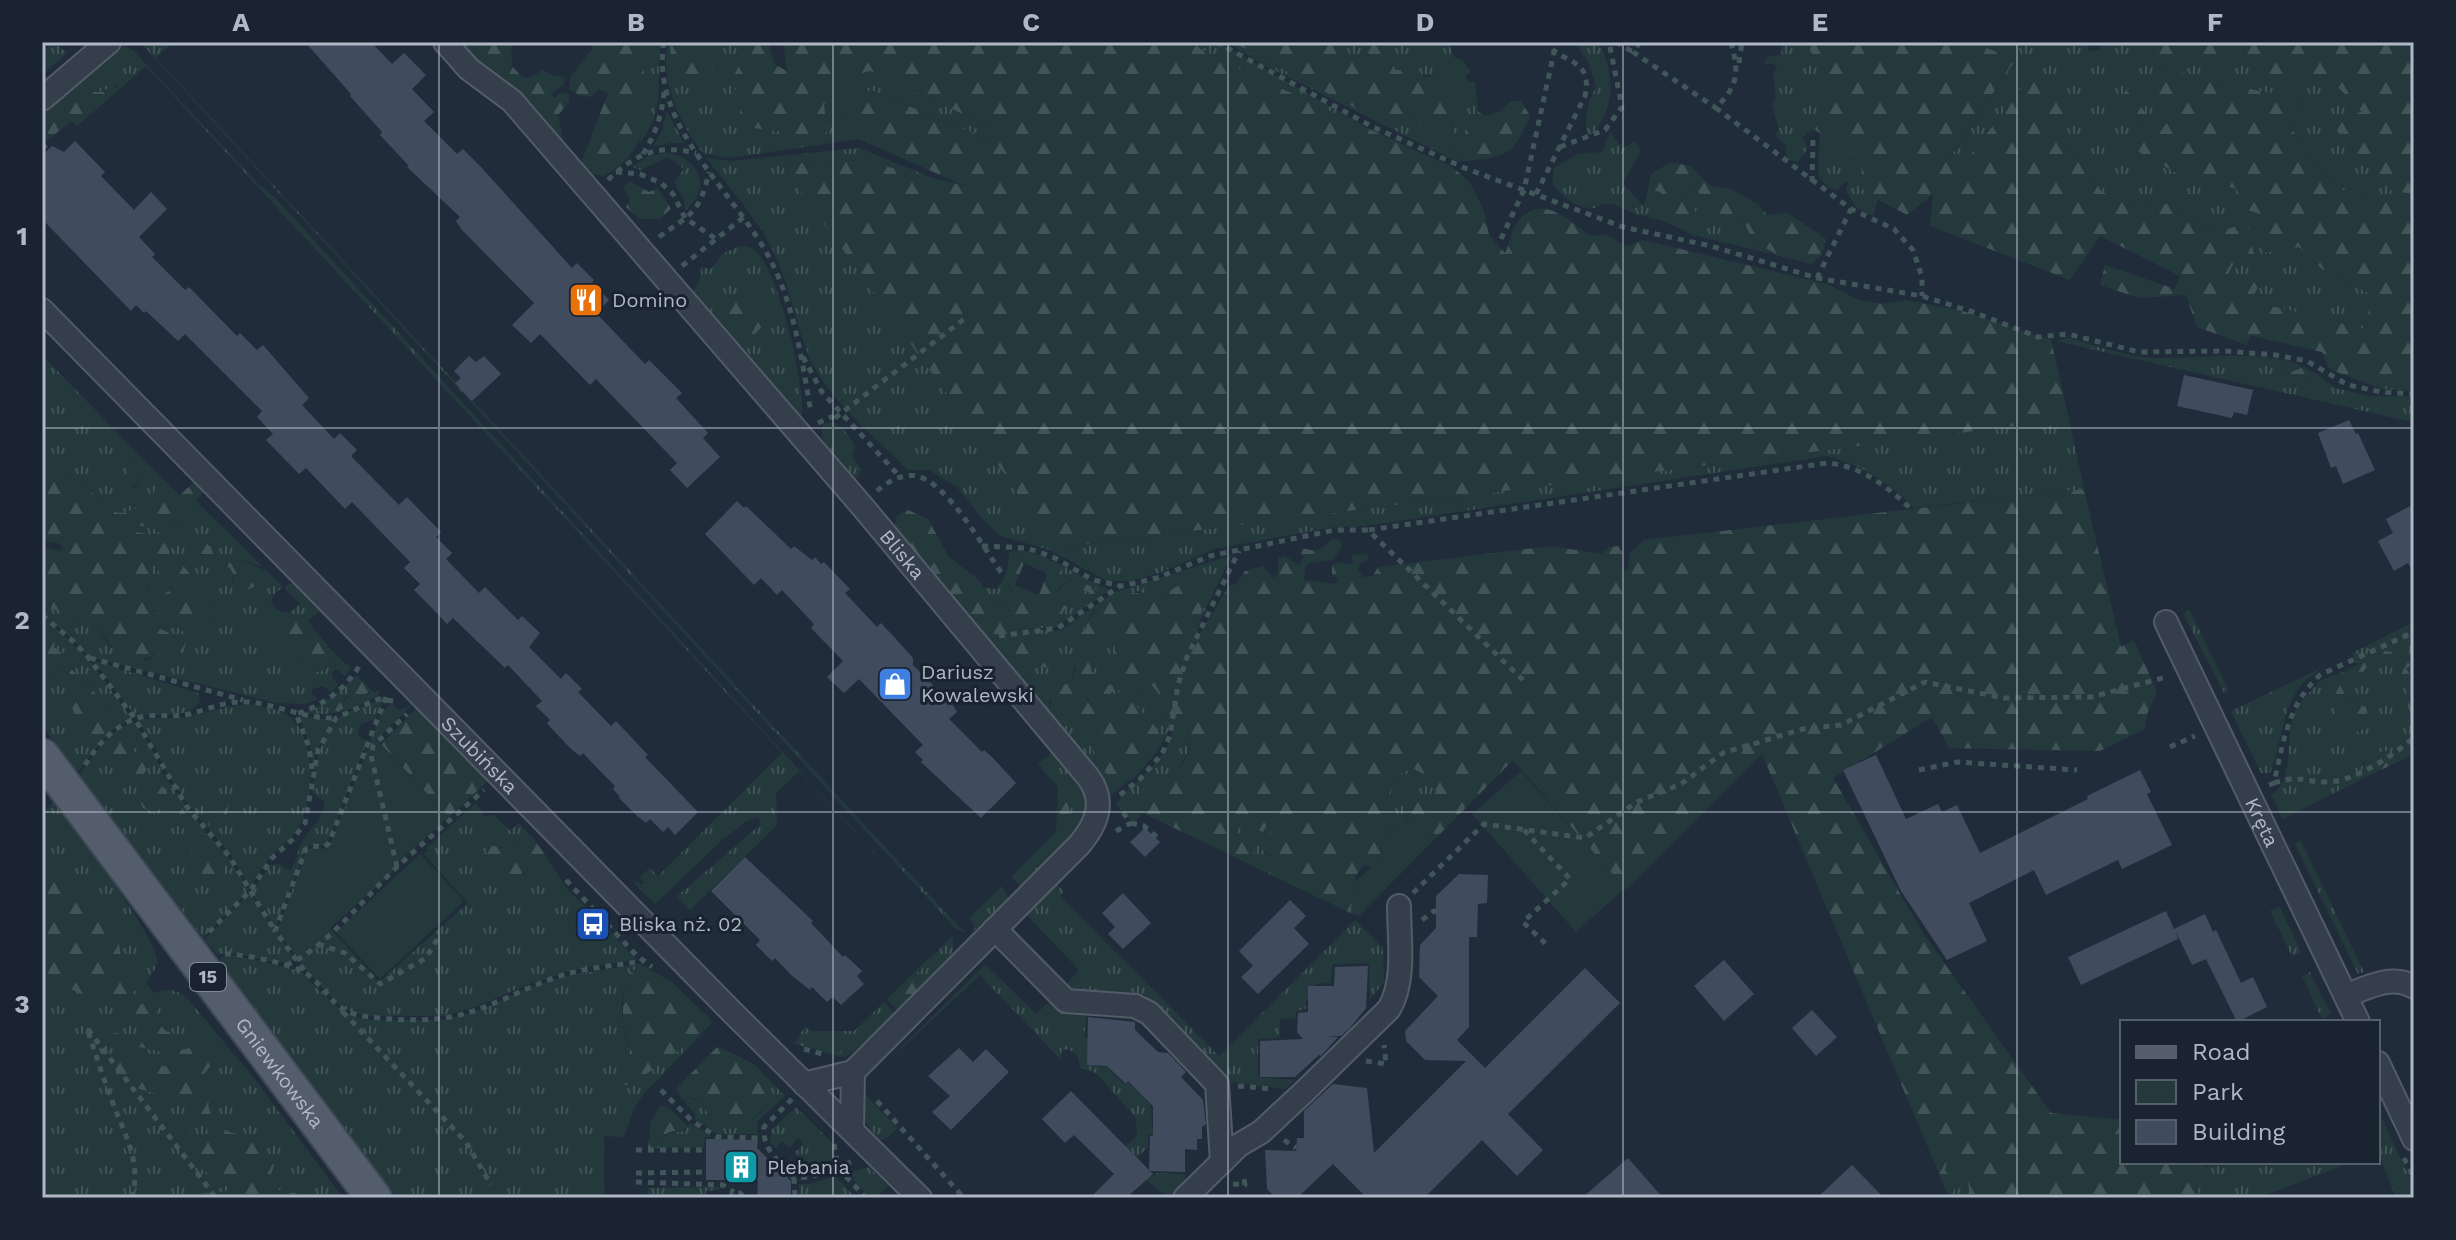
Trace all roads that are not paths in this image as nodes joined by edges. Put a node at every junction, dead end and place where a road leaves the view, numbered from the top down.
1 (109, 42) edge
2 (445, 42) edge
3 (42, 99) edge
4 (42, 310) edge
5 (2166, 622) dead end
6 (42, 756) edge
7 (1399, 906) road end
8 (995, 929) junction
9 (2414, 987) edge
10 (2346, 996) junction
11 (2357, 1020) edge
12 (2380, 1067) edge
13 (860, 1081) junction
14 (798, 1091) junction
15 (842, 1135) junction
16 (2414, 1139) edge
17 (1222, 1162) junction
18 (374, 1198) edge
19 (920, 1198) edge
20 (1185, 1198) edge

1 - 3 street
2 - 8 street, Bliska
4 - 14 street, Szubińska
5 - 10 street, Kręta
6 - 18 main road, Gniewkowska / 15
7 - 17 street
8 - 13 street
8 - 17 street
9 - 10 street
10 - 11 street, Kręta
12 - 16 street
13 - 14 street
13 - 15 street
14 - 15 street, Szubińska
15 - 19 street, Szubińska
17 - 20 street

